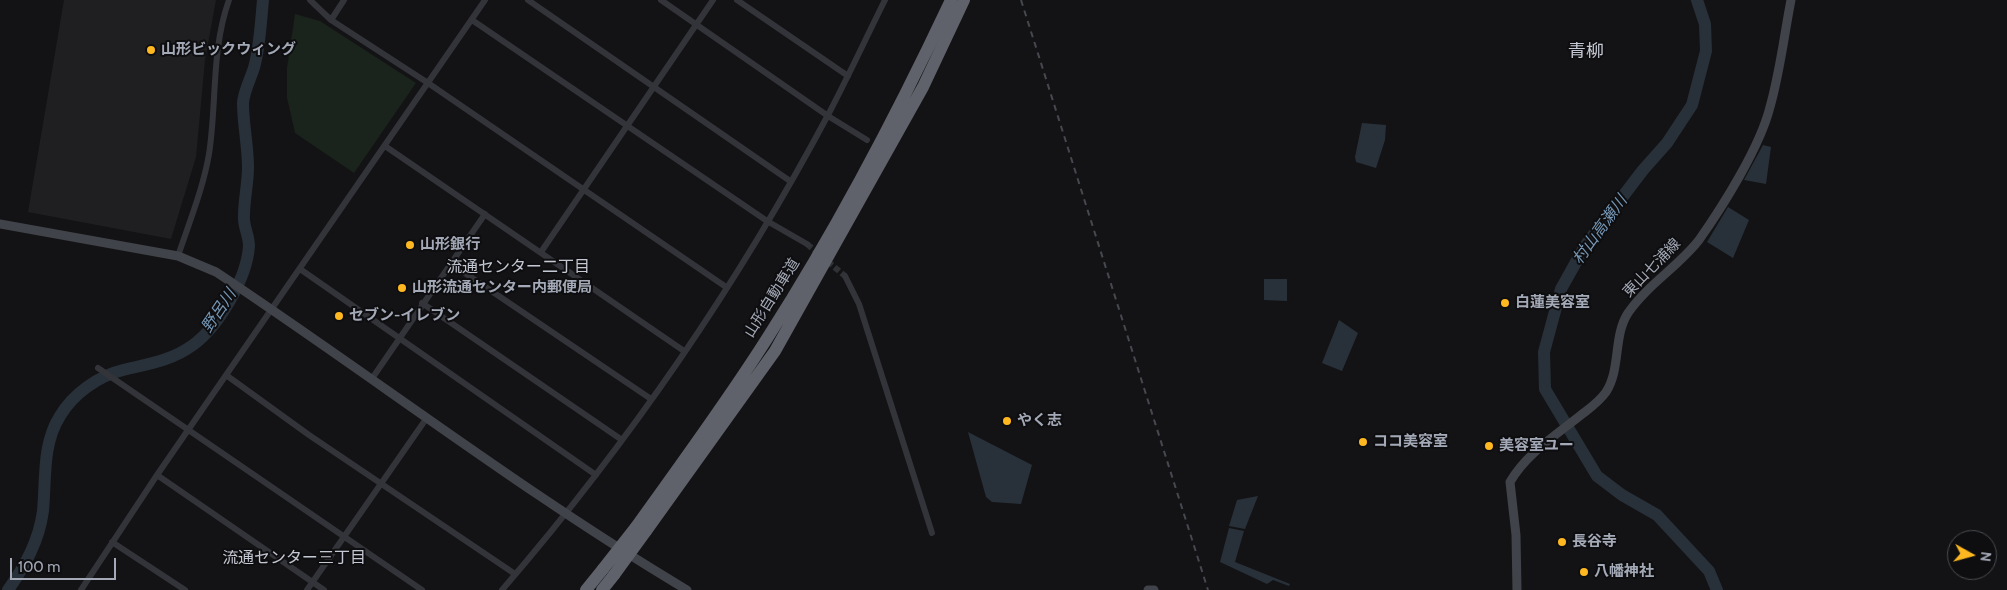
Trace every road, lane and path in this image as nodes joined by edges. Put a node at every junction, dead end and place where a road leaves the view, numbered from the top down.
1 (229, 0) edge
2 (310, 0) edge
3 (344, 0) edge
4 (485, 0) edge
5 (528, 0) edge
6 (661, 0) edge
7 (713, 0) edge
8 (737, 0) edge
9 (884, 0) edge
10 (951, 0) edge
11 (964, 0) edge
12 (1791, 0) edge
13 (330, 20) junction
14 (472, 20) junction
15 (697, 24) junction
16 (848, 76) junction
17 (428, 83) junction
18 (654, 86) junction
19 (828, 116) junction
20 (626, 125) junction
21 (867, 140) dead end
22 (385, 146) junction
23 (790, 181) junction
24 (583, 190) junction
25 (485, 214) junction
26 (767, 221) junction
27 (0, 224) edge
28 (807, 244) tunnel mouth
29 (540, 252) junction
30 (178, 256) junction
31 (450, 263) junction
32 (300, 269) junction
33 (845, 276) tunnel mouth
34 (726, 287) junction
35 (422, 303) junction
36 (272, 310) junction
37 (400, 337) junction
38 (684, 351) junction
39 (100, 369) dead end
40 (226, 375) junction
41 (371, 380) junction
42 (651, 399) junction
43 (426, 419) junction
44 (188, 430) junction
45 (622, 440) junction
46 (157, 475) junction
47 (596, 475) junction
48 (381, 482) junction
49 (567, 513) junction
50 (641, 529) junction
51 (932, 533) dead end
52 (344, 535) junction
53 (112, 542) junction
54 (608, 572) junction
55 (516, 574) junction
56 (312, 582) junction
57 (81, 590) edge
58 (185, 590) edge
59 (307, 590) edge
60 (324, 590) edge
61 (422, 590) edge
62 (502, 590) edge
63 (586, 590) edge
64 (603, 590) edge
65 (687, 590) edge
66 (1148, 590) edge
67 (1154, 590) edge
68 (1517, 590) edge

1 - 30 street
2 - 13 street
3 - 13 street
4 - 14 street
5 - 18 street
6 - 15 street
7 - 15 street
8 - 16 street
9 - 16 street
10 - 50 highway, 山形自動車道
11 - 50 highway, 山形自動車道
12 - 68 street, 東山七浦線
13 - 17 street
14 - 17 street
14 - 20 street
15 - 18 street
15 - 19 street
16 - 19 street
17 - 22 street
17 - 24 street
18 - 20 street
18 - 23 street
19 - 21 street
19 - 23 street
20 - 24 street
20 - 26 street
22 - 25 street
22 - 32 street
23 - 26 street
24 - 29 street
24 - 34 street
25 - 29 street
25 - 31 street
26 - 28 street
26 - 34 street
27 - 30 street
29 - 38 street
30 - 36 street
31 - 35 street
31 - 42 street
32 - 36 street
32 - 37 street
33 - 51 street
34 - 38 street
35 - 37 street
35 - 45 street
36 - 40 street
36 - 41 street
37 - 41 street
37 - 47 street
38 - 42 street
39 - 44 street
40 - 44 street
40 - 48 street
41 - 43 street
42 - 45 street
43 - 48 street
43 - 49 street
44 - 46 street
44 - 52 street
45 - 47 street
46 - 53 street
46 - 56 street
47 - 49 street
48 - 52 street
48 - 55 street
49 - 55 street
49 - 65 street
50 - 54 highway, 山形自動車道, bridge
52 - 56 street
52 - 61 street
53 - 57 street
53 - 58 street
54 - 63 highway, 山形自動車道
54 - 64 highway, 山形自動車道
55 - 62 street
56 - 59 street
56 - 60 street
66 - 67 street

